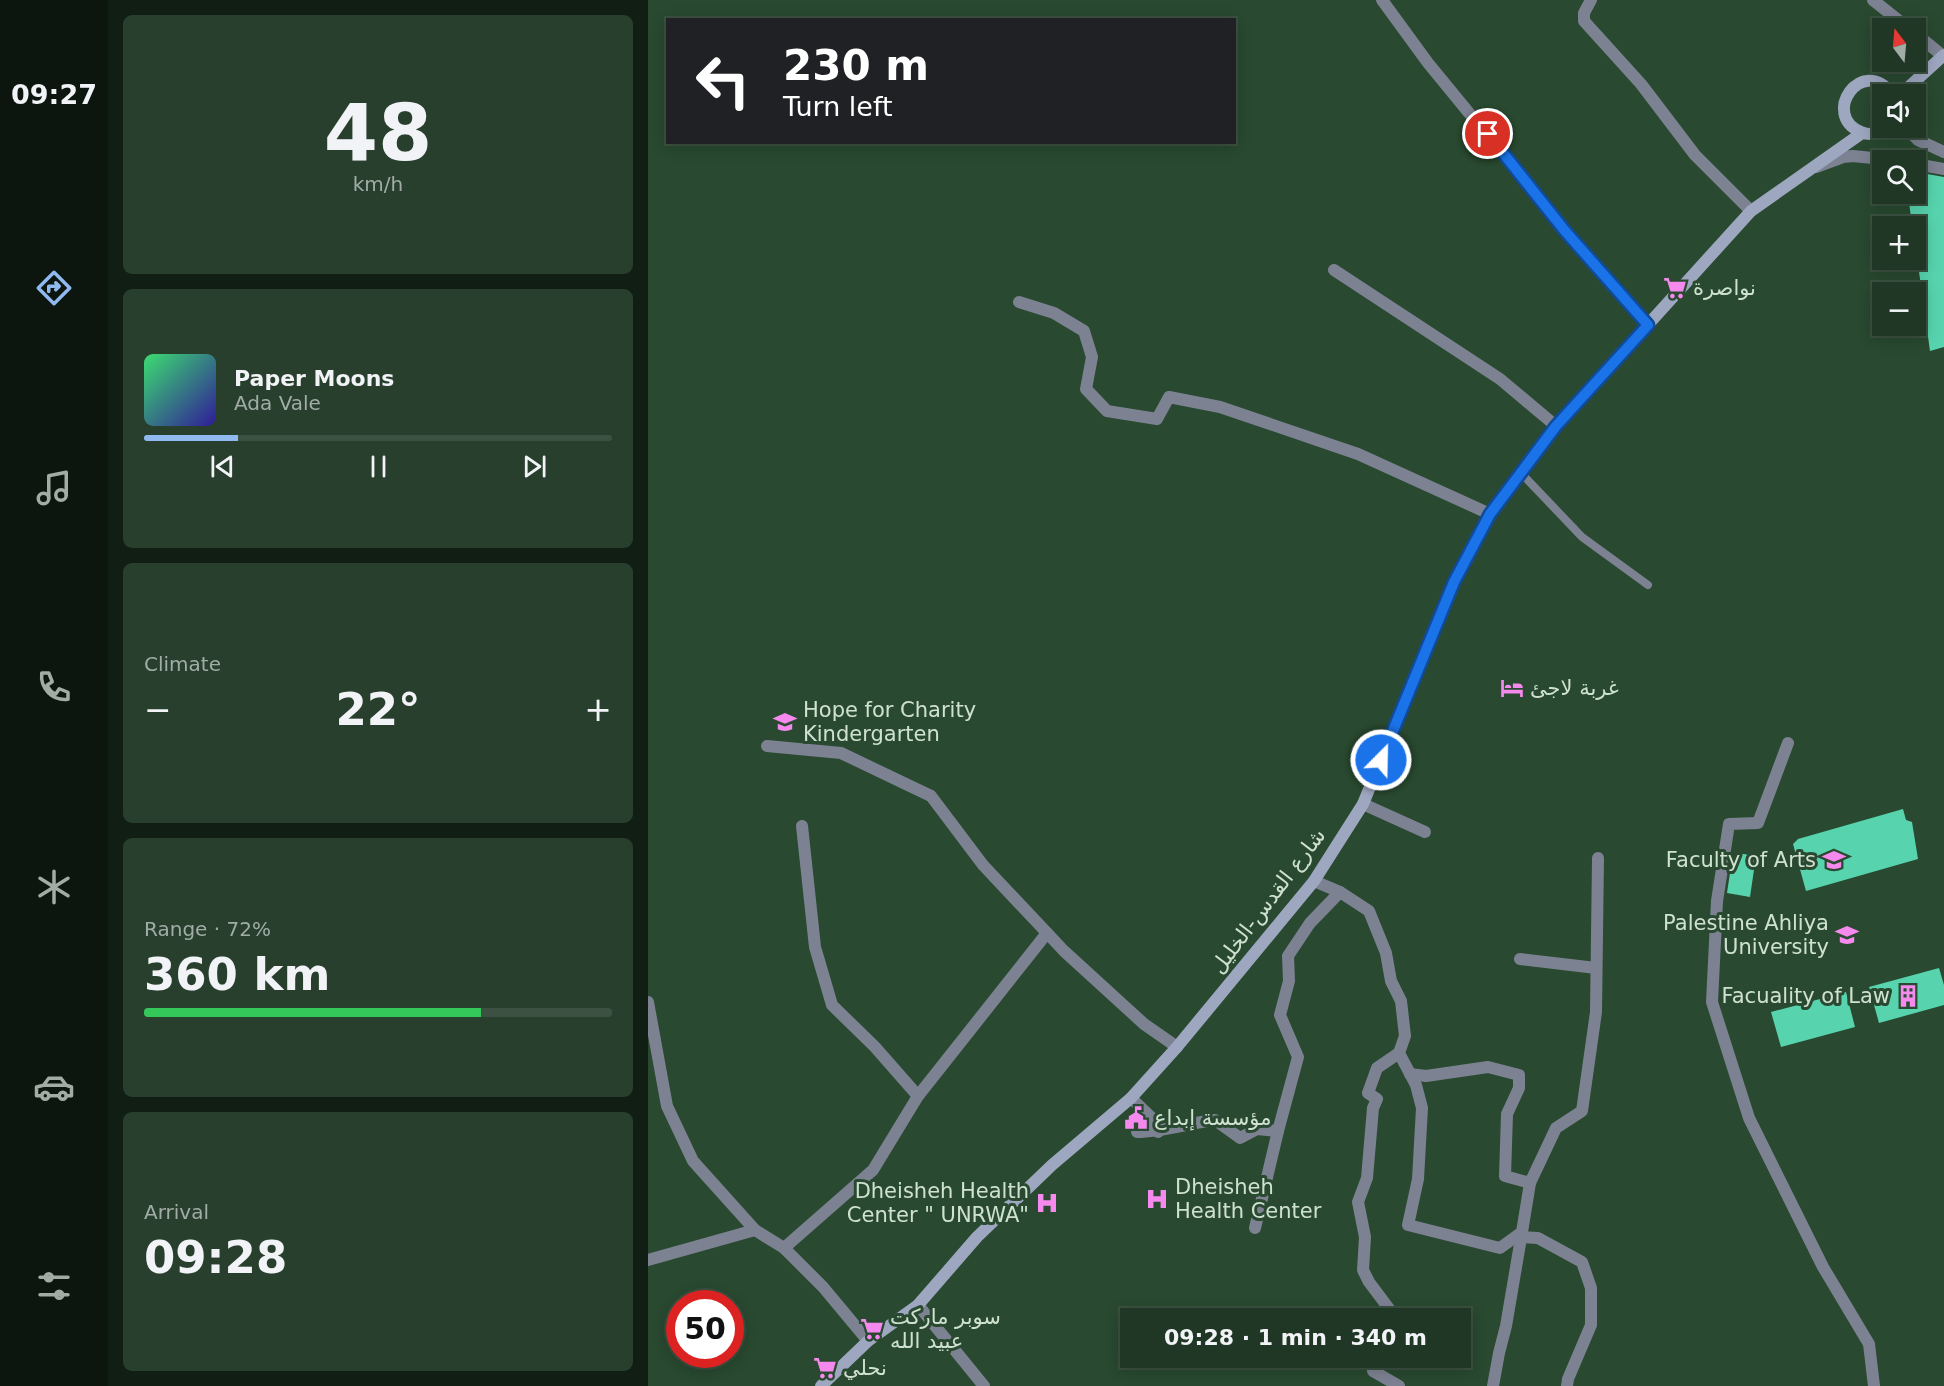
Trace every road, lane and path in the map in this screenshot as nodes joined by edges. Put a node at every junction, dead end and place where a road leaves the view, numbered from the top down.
1 (1382, 0) edge
2 (1591, 0) edge
3 (1873, 0) edge
4 (1896, 18) edge
5 (1926, 42) edge
6 (1943, 55) edge
7 (1882, 84) edge
8 (1912, 84) edge
9 (1862, 133) junction
10 (1872, 134) edge
11 (1916, 138) edge
12 (1944, 152) edge
13 (1872, 158) edge
14 (1926, 166) edge
15 (1815, 168) junction
16 (1944, 169) edge
17 (1751, 211) junction
18 (1334, 270) dead end
19 (1019, 302) dead end
20 (1648, 325) junction
21 (1556, 426) junction
22 (1521, 473) junction
23 (1490, 514) junction
24 (1648, 585) dead end
25 (1788, 743) dead end
26 (767, 746) dead end
27 (1363, 804) junction
28 (802, 826) dead end
29 (1425, 832) dead end
30 (1598, 858) dead end
31 (1314, 881) junction
32 (1340, 892) junction
33 (1047, 933) junction
34 (1520, 959) dead end
35 (1596, 968) junction
36 (648, 1002) edge
37 (651, 1046) edge
38 (1177, 1047) junction
39 (1399, 1053) junction
40 (1410, 1074) junction
41 (918, 1096) junction
42 (1131, 1098) junction
43 (1278, 1131) junction
44 (1137, 1132) dead end
45 (1158, 1132) junction
46 (1530, 1183) junction
47 (1255, 1228) dead end
48 (755, 1230) junction
49 (1521, 1234) junction
50 (784, 1248) junction
51 (648, 1260) edge
52 (918, 1305) junction
53 (1388, 1308) edge
54 (868, 1341) junction
55 (1375, 1368) edge
56 (821, 1386) edge
57 (984, 1386) edge
58 (1400, 1386) edge
59 (1493, 1386) edge
60 (1567, 1386) edge
61 (1874, 1386) edge

1 - 20 street
2 - 17 street
3 - 4 street
5 - 6 street
6 - 8 main road
7 - 9 main road
9 - 10 main road
9 - 15 main road, شارع القدس-الخليل
11 - 12 street
13 - 15 street
14 - 16 street
15 - 17 main road, شارع القدس-الخليل
17 - 20 main road, شارع القدس-الخليل
18 - 21 street
19 - 23 street
20 - 21 main road, شارع القدس-الخليل
21 - 22 main road, شارع القدس-الخليل
22 - 23 main road, شارع القدس-الخليل
22 - 24 lane
23 - 27 main road, شارع القدس-الخليل
25 - 61 street
26 - 33 street
27 - 29 street
27 - 31 main road, شارع القدس-الخليل
28 - 41 street
30 - 35 street
31 - 32 street
31 - 38 main road, شارع القدس-الخليل
32 - 39 street
32 - 43 street
33 - 38 street
33 - 41 street
34 - 35 street
35 - 46 street
36 - 37 street
37 - 48 street
38 - 42 main road, شارع القدس-الخليل
39 - 40 street
39 - 53 street
40 - 46 street
40 - 49 street
41 - 50 street
42 - 45 street
42 - 52 main road, شارع القدس-الخليل
43 - 45 street
43 - 47 street
44 - 45 street
46 - 49 street
48 - 50 street
48 - 51 street
49 - 59 street
49 - 60 street
50 - 54 street
52 - 54 main road, شارع القدس-الخليل
52 - 57 street
54 - 56 main road, شارع القدس-الخليل
55 - 58 street

